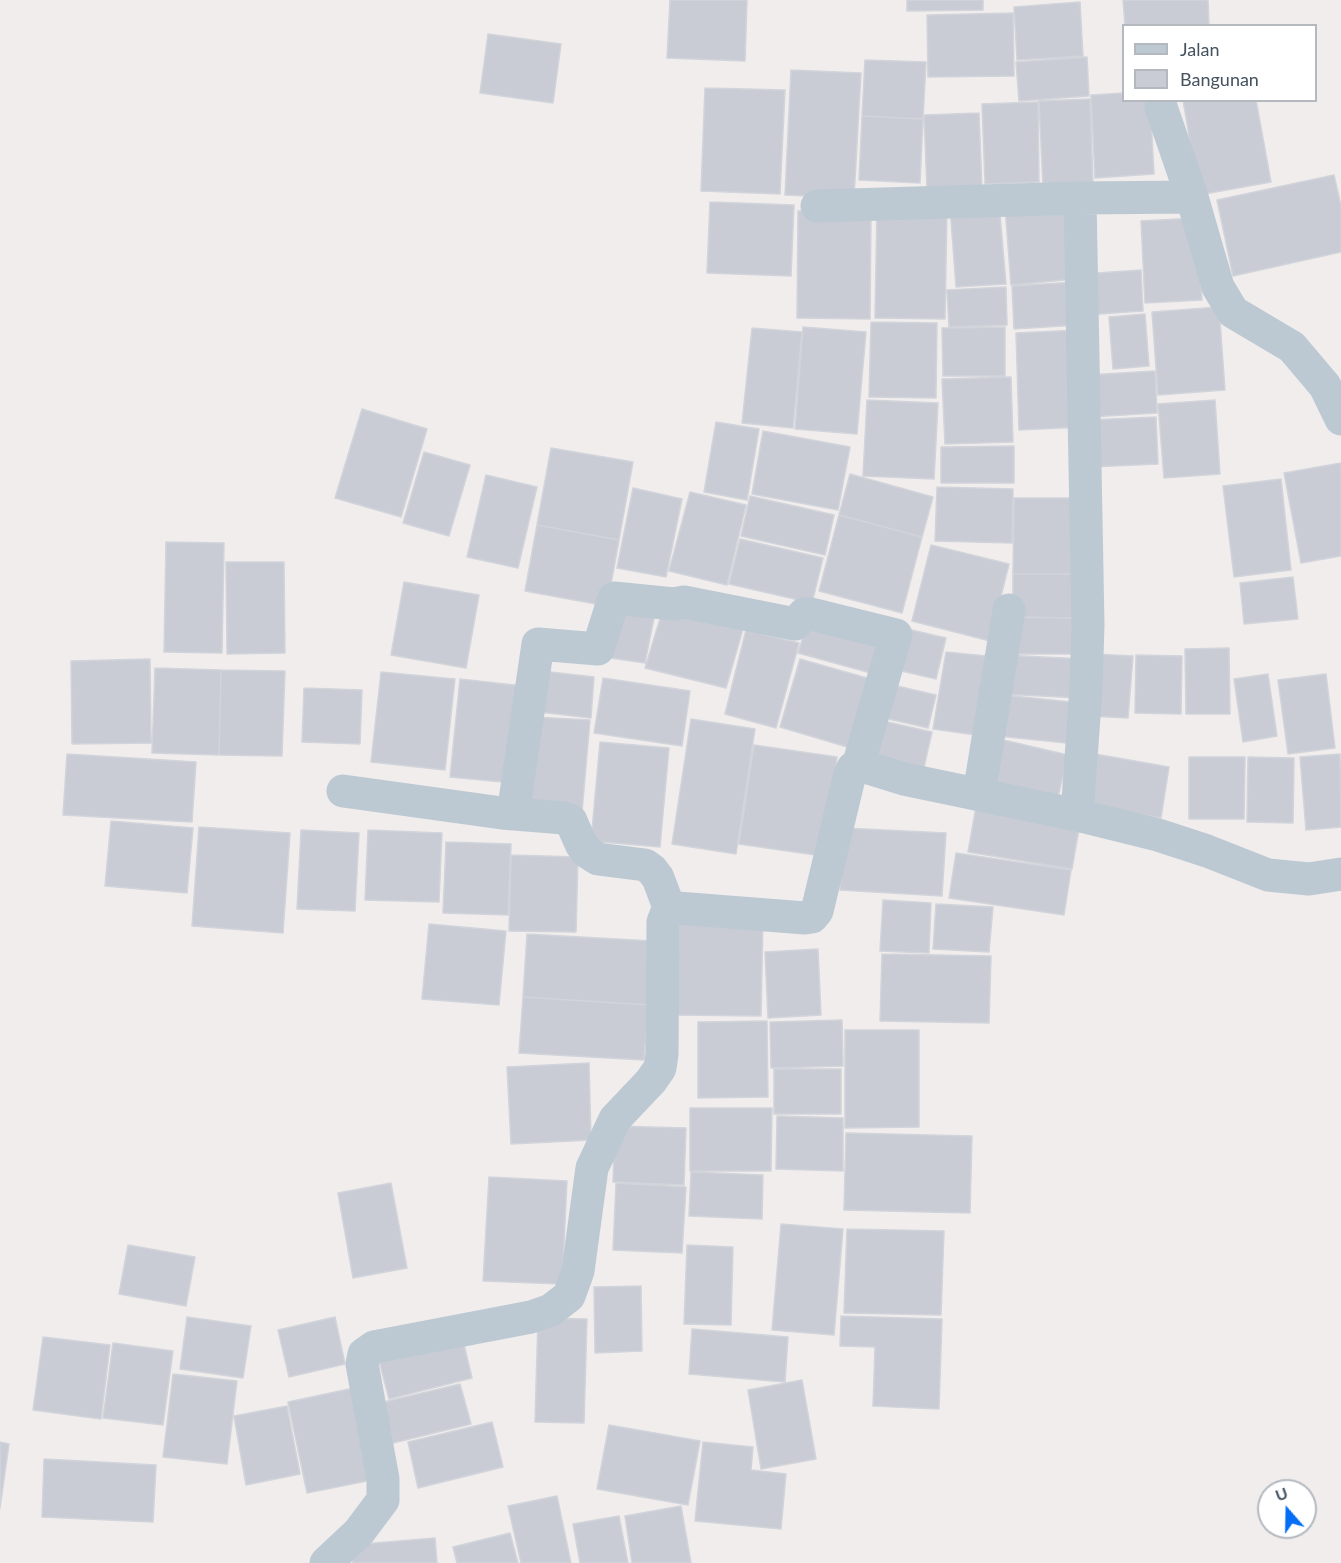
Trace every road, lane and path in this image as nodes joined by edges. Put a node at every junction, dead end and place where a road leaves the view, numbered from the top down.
1 (1161, 107) dead end
2 (1192, 197) junction
3 (1080, 198) junction
4 (817, 206) dead end
5 (1341, 419) edge
6 (1009, 610) dead end
7 (858, 766) junction
8 (343, 791) dead end
9 (979, 794) junction
10 (513, 814) junction
11 (1077, 815) junction
12 (1341, 874) edge
13 (670, 910) junction
14 (326, 1563) edge

1 - 2 street
2 - 3 street
2 - 5 street
3 - 4 street
3 - 11 street
6 - 9 street
7 - 9 street
7 - 10 street
7 - 13 street
8 - 10 street
9 - 11 street
10 - 13 street
11 - 12 street
13 - 14 street

